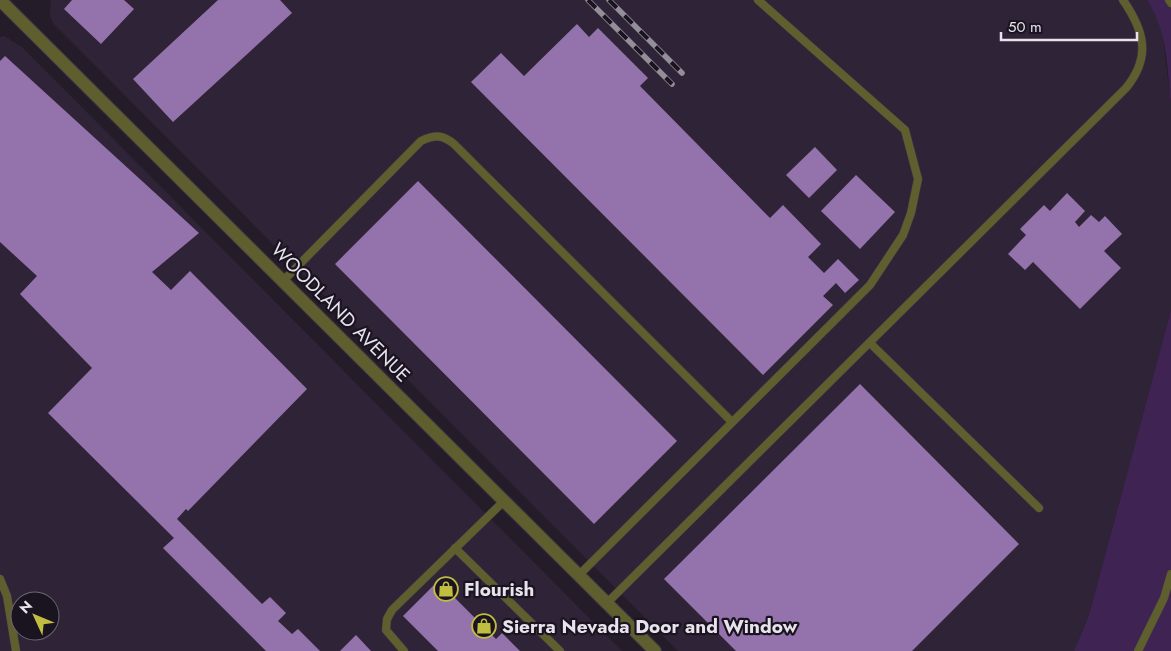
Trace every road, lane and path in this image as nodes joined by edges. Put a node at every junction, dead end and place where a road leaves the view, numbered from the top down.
1 (758, 0) edge
2 (1123, 0) edge
3 (3, 3) edge
4 (283, 280) junction
5 (870, 343) junction
6 (732, 422) junction
7 (505, 500) junction
8 (1039, 508) dead end
9 (456, 548) junction
10 (1171, 574) edge
11 (579, 575) junction
12 (0, 579) edge
13 (607, 603) junction
14 (16, 651) edge
15 (404, 651) edge
16 (560, 651) edge
17 (655, 651) edge
18 (1138, 651) edge

1 - 6 lane
2 - 5 lane
3 - 4 street, WOODLAND AVENUE
4 - 6 lane
4 - 7 street, WOODLAND AVENUE
5 - 8 lane
5 - 13 lane
6 - 11 lane
7 - 9 lane
7 - 11 street, WOODLAND AVENUE
9 - 15 lane
9 - 16 lane
10 - 18 lane
11 - 13 street, WOODLAND AVENUE
12 - 14 lane
13 - 17 street, WOODLAND AVENUE

